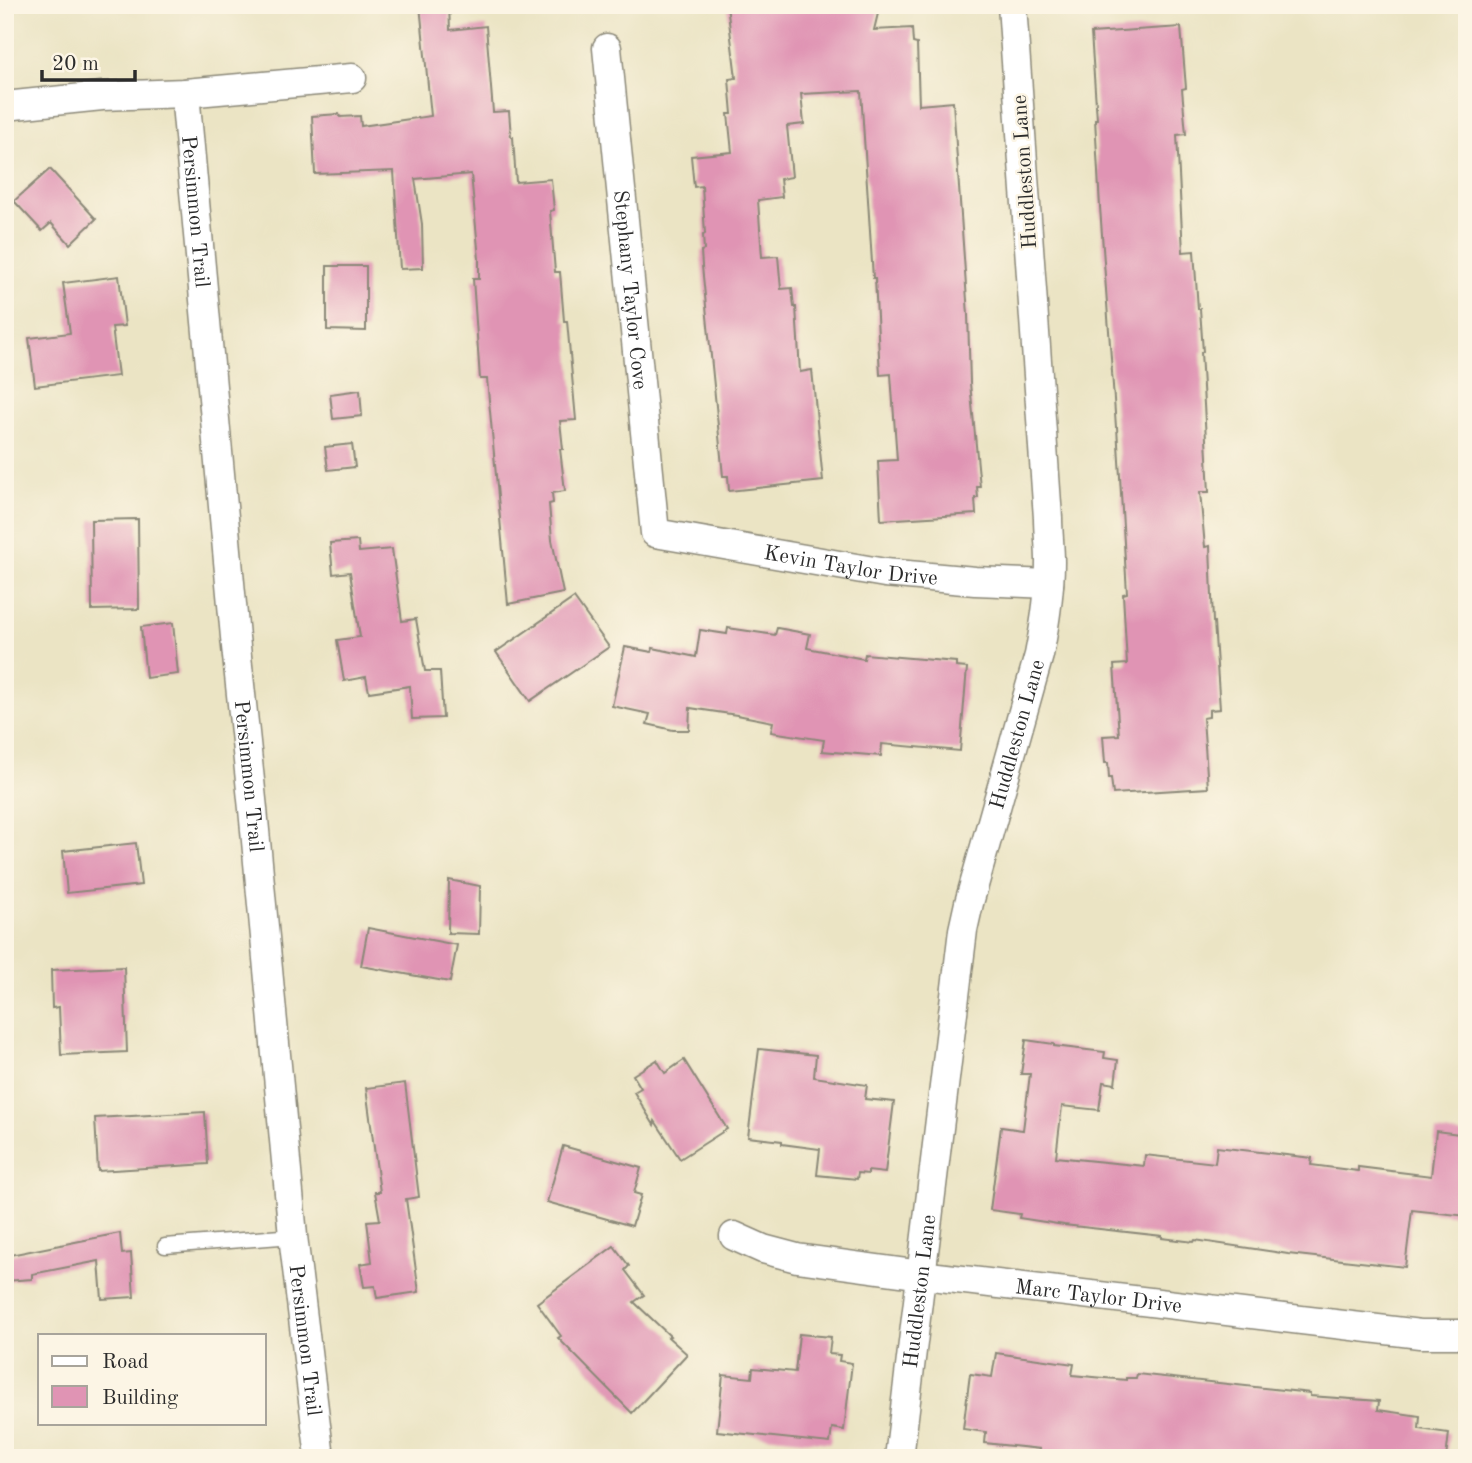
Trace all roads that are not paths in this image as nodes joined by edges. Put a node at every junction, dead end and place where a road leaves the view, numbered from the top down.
1 (1012, 5) edge
2 (607, 48) dead end
3 (352, 78) dead end
4 (185, 93) junction
5 (5, 106) edge
6 (655, 533) joint
7 (1049, 584) junction
8 (293, 1236) junction
9 (734, 1236) dead end
10 (165, 1246) dead end
11 (922, 1275) junction
12 (1467, 1334) edge
13 (320, 1458) edge
14 (899, 1458) edge

1 - 7 street, Huddleston Lane
2 - 6 street, Stephany Taylor Cove
3 - 4 street
4 - 5 street
4 - 8 street, Persimmon Trail
6 - 7 street, Kevin Taylor Drive
7 - 11 street, Huddleston Lane
8 - 10 lane
8 - 13 street, Persimmon Trail
9 - 11 street, Marc Taylor Drive
11 - 12 street, Marc Taylor Drive
11 - 14 street, Huddleston Lane

